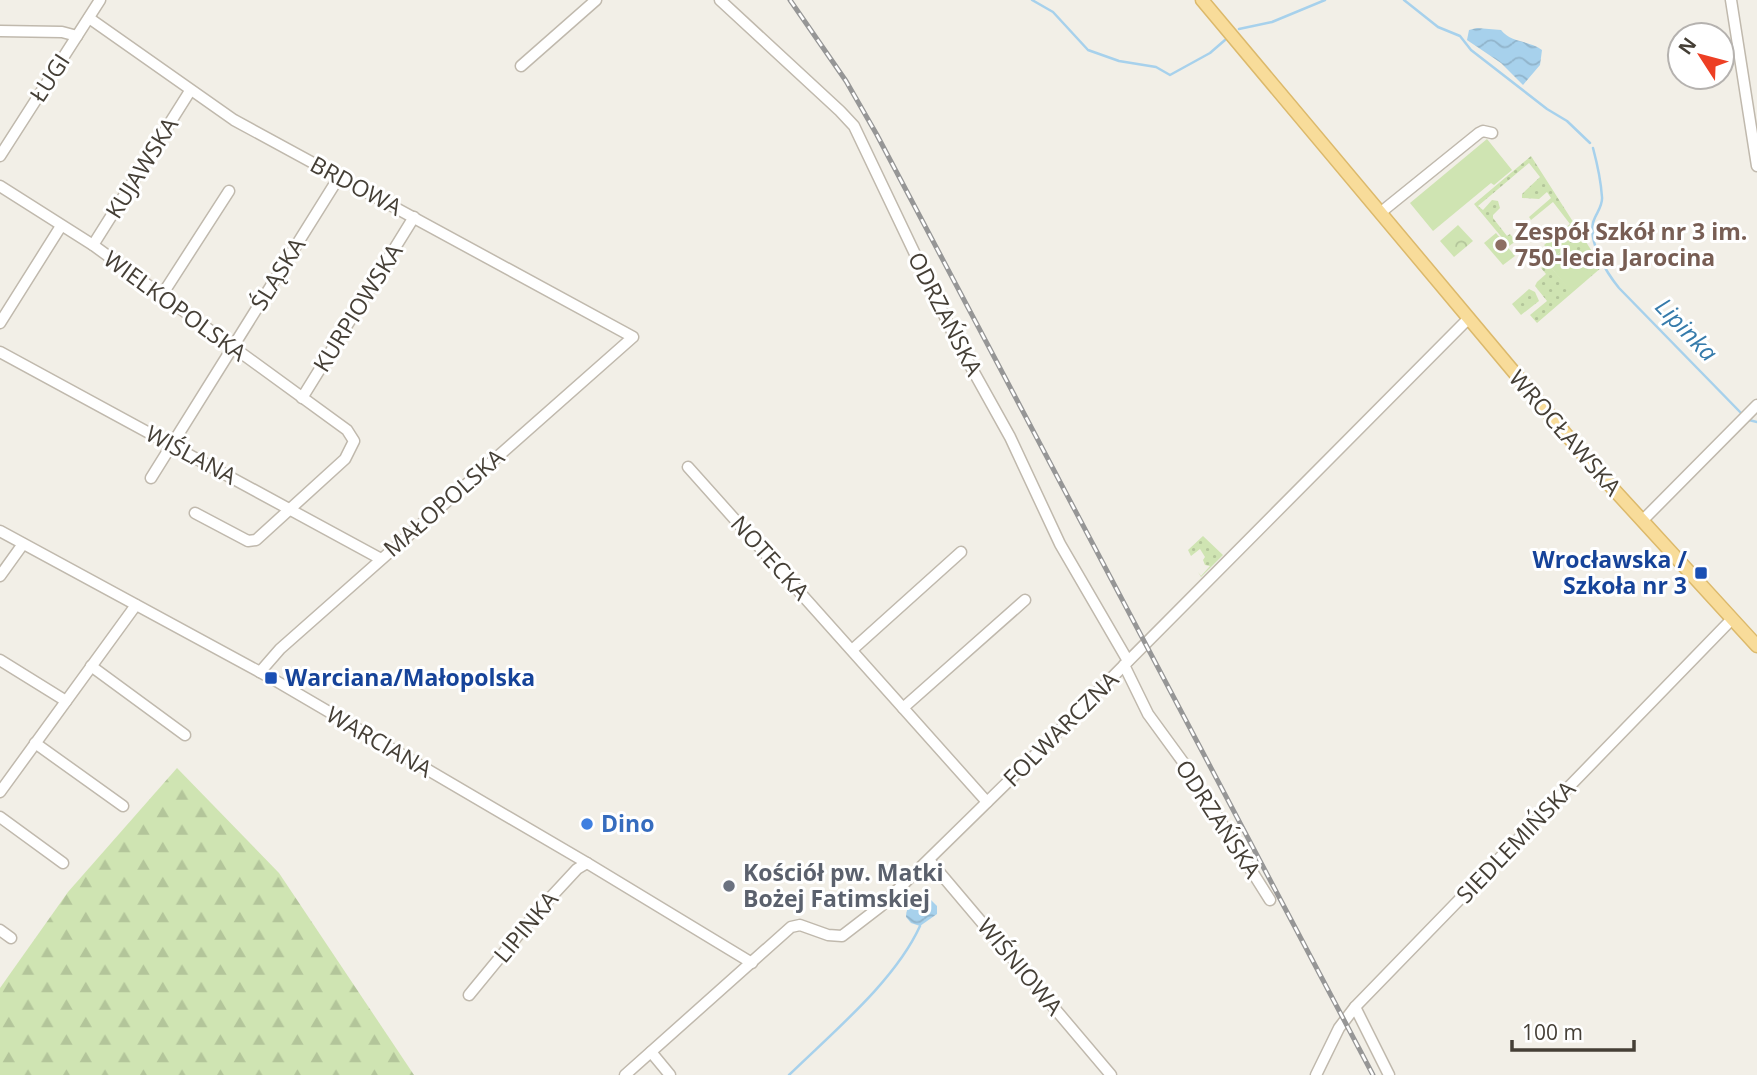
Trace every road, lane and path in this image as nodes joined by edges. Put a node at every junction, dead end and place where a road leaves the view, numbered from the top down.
1 (100, 0) edge
2 (596, 0) edge
3 (720, 0) edge
4 (1202, 0) edge
5 (1731, 0) edge
6 (89, 18) junction
7 (0, 31) edge
8 (77, 36) junction
9 (521, 66) dead end
10 (190, 91) junction
11 (1492, 133) dead end
12 (0, 156) edge
13 (1757, 166) edge
14 (339, 177) junction
15 (0, 186) edge
16 (229, 191) dead end
17 (1380, 213) junction
18 (414, 217) junction
19 (61, 226) junction
20 (93, 245) junction
21 (162, 295) junction
22 (1468, 319) junction
23 (0, 323) edge
24 (633, 337) joint
25 (232, 347) junction
26 (0, 352) edge
27 (302, 398) junction
28 (1757, 405) edge
29 (172, 445) junction
30 (688, 467) dead end
31 (151, 478) dead end
32 (291, 509) junction
33 (195, 513) dead end
34 (1642, 521) junction
35 (0, 531) edge
36 (23, 544) junction
37 (961, 552) dead end
38 (381, 559) junction
39 (0, 576) edge
40 (1025, 600) dead end
41 (136, 605) junction
42 (1732, 619) junction
43 (1757, 646) edge
44 (852, 650) junction
45 (0, 660) edge
46 (1126, 663) junction
47 (91, 666) junction
48 (260, 672) junction
49 (66, 701) junction
50 (903, 708) junction
51 (185, 735) dead end
52 (35, 743) junction
53 (0, 792) edge
54 (987, 802) junction
55 (123, 806) dead end
56 (0, 817) edge
57 (929, 860) junction
58 (63, 863) dead end
59 (587, 863) junction
60 (1270, 900) dead end
61 (0, 930) edge
62 (11, 938) dead end
63 (752, 963) junction
64 (468, 995) dead end
65 (1355, 1007) junction
66 (651, 1052) junction
67 (625, 1075) edge
68 (670, 1075) edge
69 (1111, 1075) edge
70 (1316, 1075) edge
71 (1389, 1075) edge

1 - 6 street, ŁUGI
2 - 9 street
3 - 46 street, ODRZAŃSKA
4 - 17 main road, WROCŁAWSKA
5 - 13 street
6 - 8 street, ŁUGI
6 - 10 street, BRDOWA
7 - 8 street
8 - 12 street, ŁUGI
10 - 14 street, BRDOWA
10 - 20 street, KUJAWSKA
11 - 17 street
14 - 18 street, BRDOWA
14 - 25 street, ŚLĄSKA
15 - 19 street, WIELKOPOLSKA
16 - 21 street
17 - 22 main road, WROCŁAWSKA
18 - 24 street, BRDOWA
18 - 27 street, KURPIOWSKA
19 - 20 street, WIELKOPOLSKA
19 - 23 street
20 - 21 street, WIELKOPOLSKA
21 - 25 street, WIELKOPOLSKA
22 - 34 main road, WROCŁAWSKA
22 - 46 street, FOLWARCZNA
24 - 38 street, MAŁOPOLSKA
25 - 27 street, WIELKOPOLSKA
25 - 29 street, ŚLĄSKA
26 - 29 street, WIŚLANA
27 - 32 street, WIELKOPOLSKA
28 - 34 street
29 - 31 street, ŚLĄSKA
29 - 32 street, WIŚLANA
30 - 44 street, NOTECKA
32 - 33 street
32 - 38 street, WIŚLANA
34 - 42 main road, WROCŁAWSKA
35 - 36 street, WARCIANA
36 - 39 street
36 - 41 street, WARCIANA
37 - 44 street
38 - 48 street, MAŁOPOLSKA
40 - 50 street
41 - 47 street
41 - 48 street, WARCIANA
42 - 43 main road, WROCŁAWSKA
42 - 65 street, SIEDLEMIŃSKA
44 - 50 street, NOTECKA
45 - 49 street
46 - 54 street, FOLWARCZNA
46 - 60 street, ODRZAŃSKA
47 - 49 street
47 - 51 street
48 - 59 street, WARCIANA
49 - 52 street
50 - 54 street, NOTECKA
52 - 53 street
52 - 55 street
54 - 57 street, FOLWARCZNA
56 - 58 street
57 - 63 street, FOLWARCZNA
57 - 69 street, WIŚNIOWA
59 - 63 street, WARCIANA
59 - 64 street, LIPINKA
61 - 62 street
63 - 66 street, FOLWARCZNA
65 - 70 street, SIEDLEMIŃSKA
65 - 71 street
66 - 67 street, FOLWARCZNA
66 - 68 street

